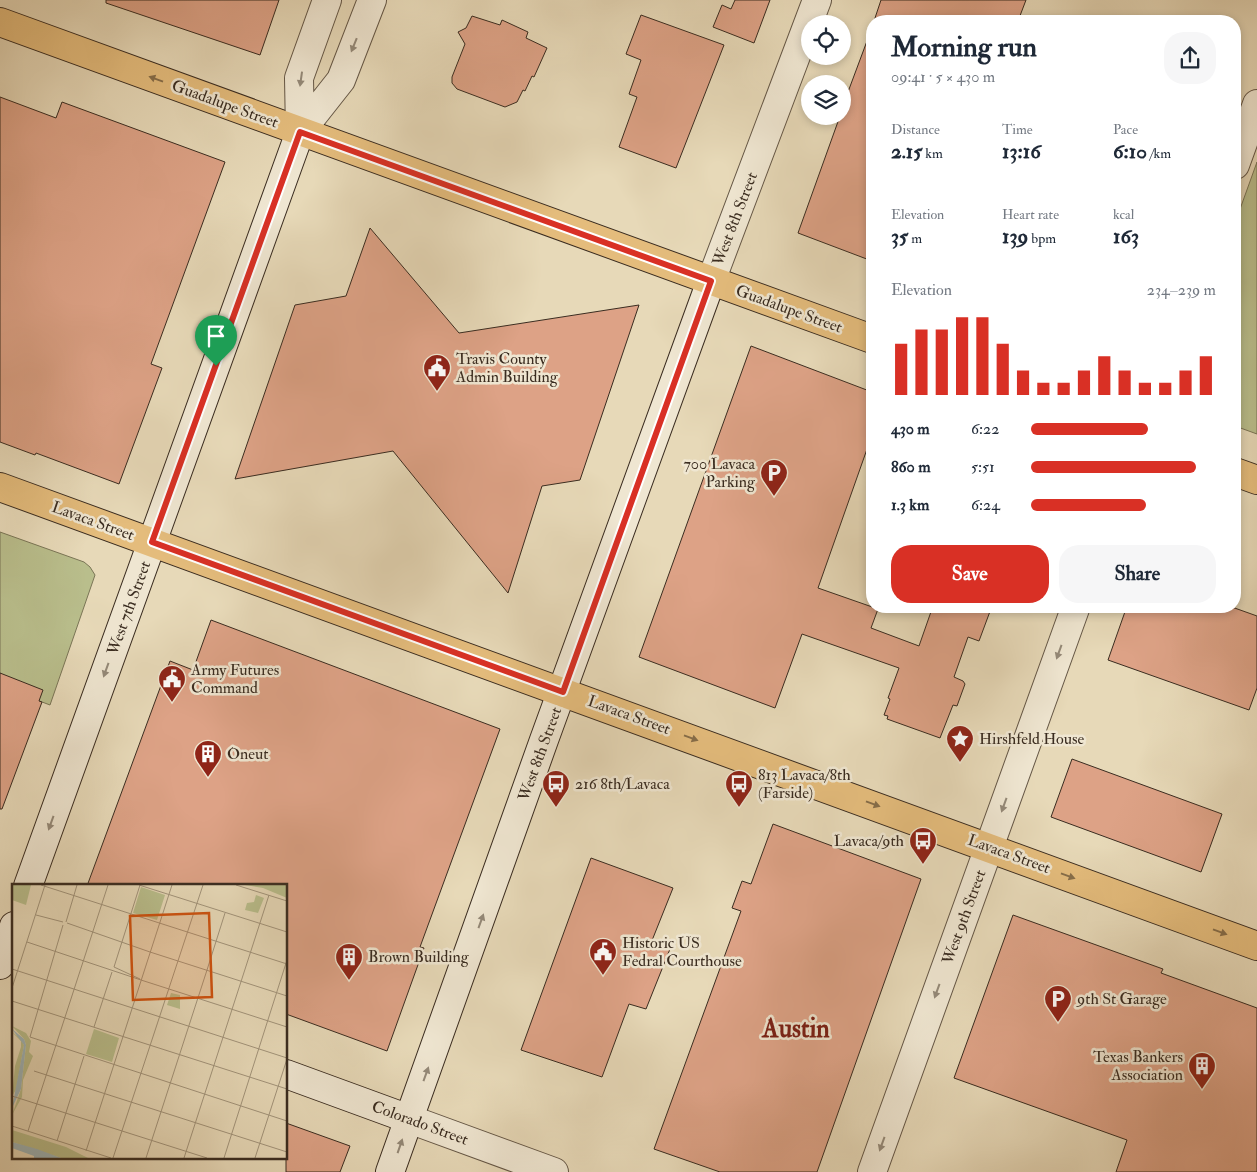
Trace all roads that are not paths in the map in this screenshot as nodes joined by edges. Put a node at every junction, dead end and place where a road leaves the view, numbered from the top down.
1 (327, 0) edge
2 (372, 0) edge
3 (817, 0) edge
4 (0, 22) edge
5 (1257, 104) edge
6 (300, 132) junction
7 (1241, 148) edge
8 (711, 281) junction
9 (866, 337) edge
10 (1241, 474) edge
11 (1257, 480) edge
12 (0, 487) edge
13 (152, 542) junction
14 (1073, 613) edge
15 (563, 692) junction
16 (989, 847) junction
17 (29, 884) edge
18 (12, 932) edge
19 (1257, 946) edge
20 (0, 965) edge
21 (0, 970) edge
22 (12, 974) edge
23 (288, 1075) edge
24 (409, 1119) junction
25 (390, 1172) edge
26 (554, 1172) edge
27 (872, 1172) edge

1 -> 6 main road, West 7th Street
2 -> 6 main road, West 7th Street
3 - 8 main road, West 8th Street
6 -> 4 main road, Guadalupe Street
5 - 7 main road
6 - 8 main road, Guadalupe Street
6 - 13 main road, West 7th Street
8 - 9 main road, Guadalupe Street
8 - 15 main road, West 8th Street
10 - 11 main road
12 - 13 main road, Lavaca Street
13 - 15 main road, Lavaca Street
13 -> 17 main road, West 7th Street
14 -> 16 main road, West 9th Street
15 -> 16 main road, Lavaca Street
24 -> 15 main road, West 8th Street
16 -> 19 main road, Lavaca Street
16 -> 27 main road, West 9th Street
18 - 20 main road
21 - 22 main road
23 - 24 main road, Colorado Street
25 -> 24 main road, West 8th Street
24 - 26 main road, Colorado Street

